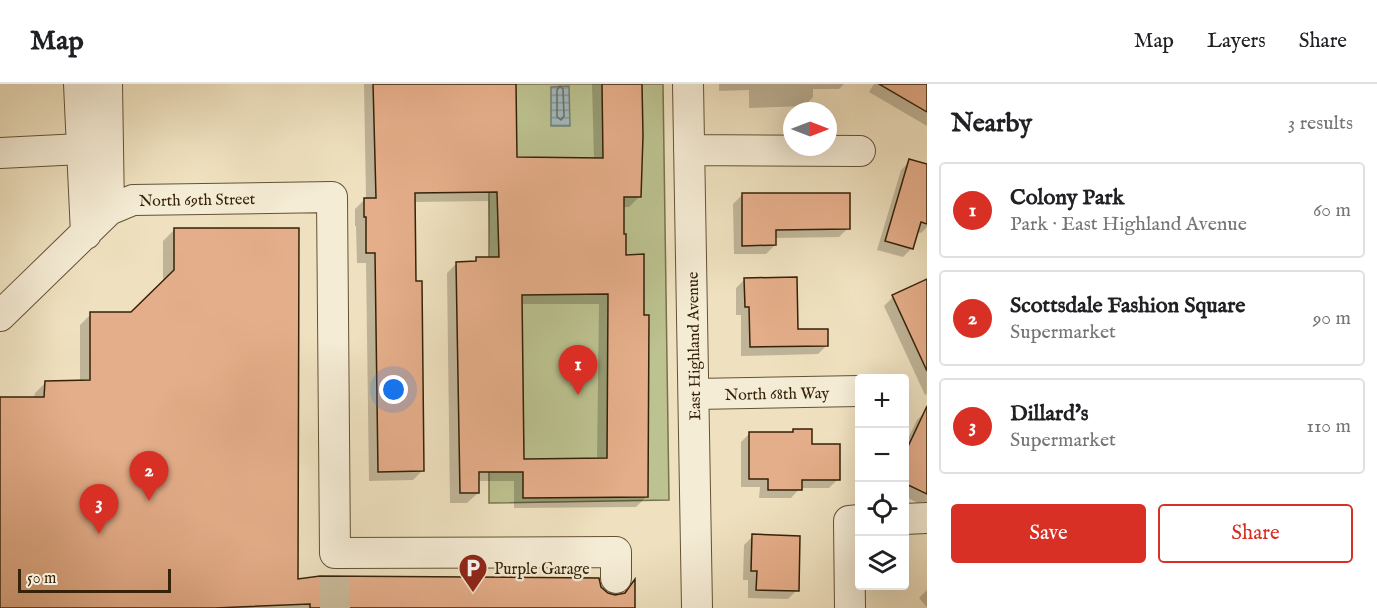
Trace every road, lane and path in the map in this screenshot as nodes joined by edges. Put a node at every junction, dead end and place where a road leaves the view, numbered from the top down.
1 (79, 84) edge
2 (107, 84) edge
3 (688, 84) edge
4 (81, 149) junction
5 (689, 150) junction
6 (860, 151) dead end
7 (0, 153) edge
8 (109, 210) junction
9 (86, 234) junction
10 (0, 316) edge
11 (855, 392) edge
12 (694, 394) junction
13 (927, 518) edge
14 (909, 519) edge
15 (855, 520) edge
16 (616, 578) dead end
17 (697, 608) edge
18 (850, 608) edge

1 - 4 street
2 - 8 street
3 - 5 street, East Highland Avenue
4 - 7 street
4 - 9 street
5 - 6 street
5 - 12 street, East Highland Avenue
8 - 9 street, North 69th Street
8 - 16 street, North 69th Street
9 - 10 street, North 69th Street
11 - 12 street, North 68th Way
12 - 17 street, East Highland Avenue
13 - 14 street
15 - 18 street

